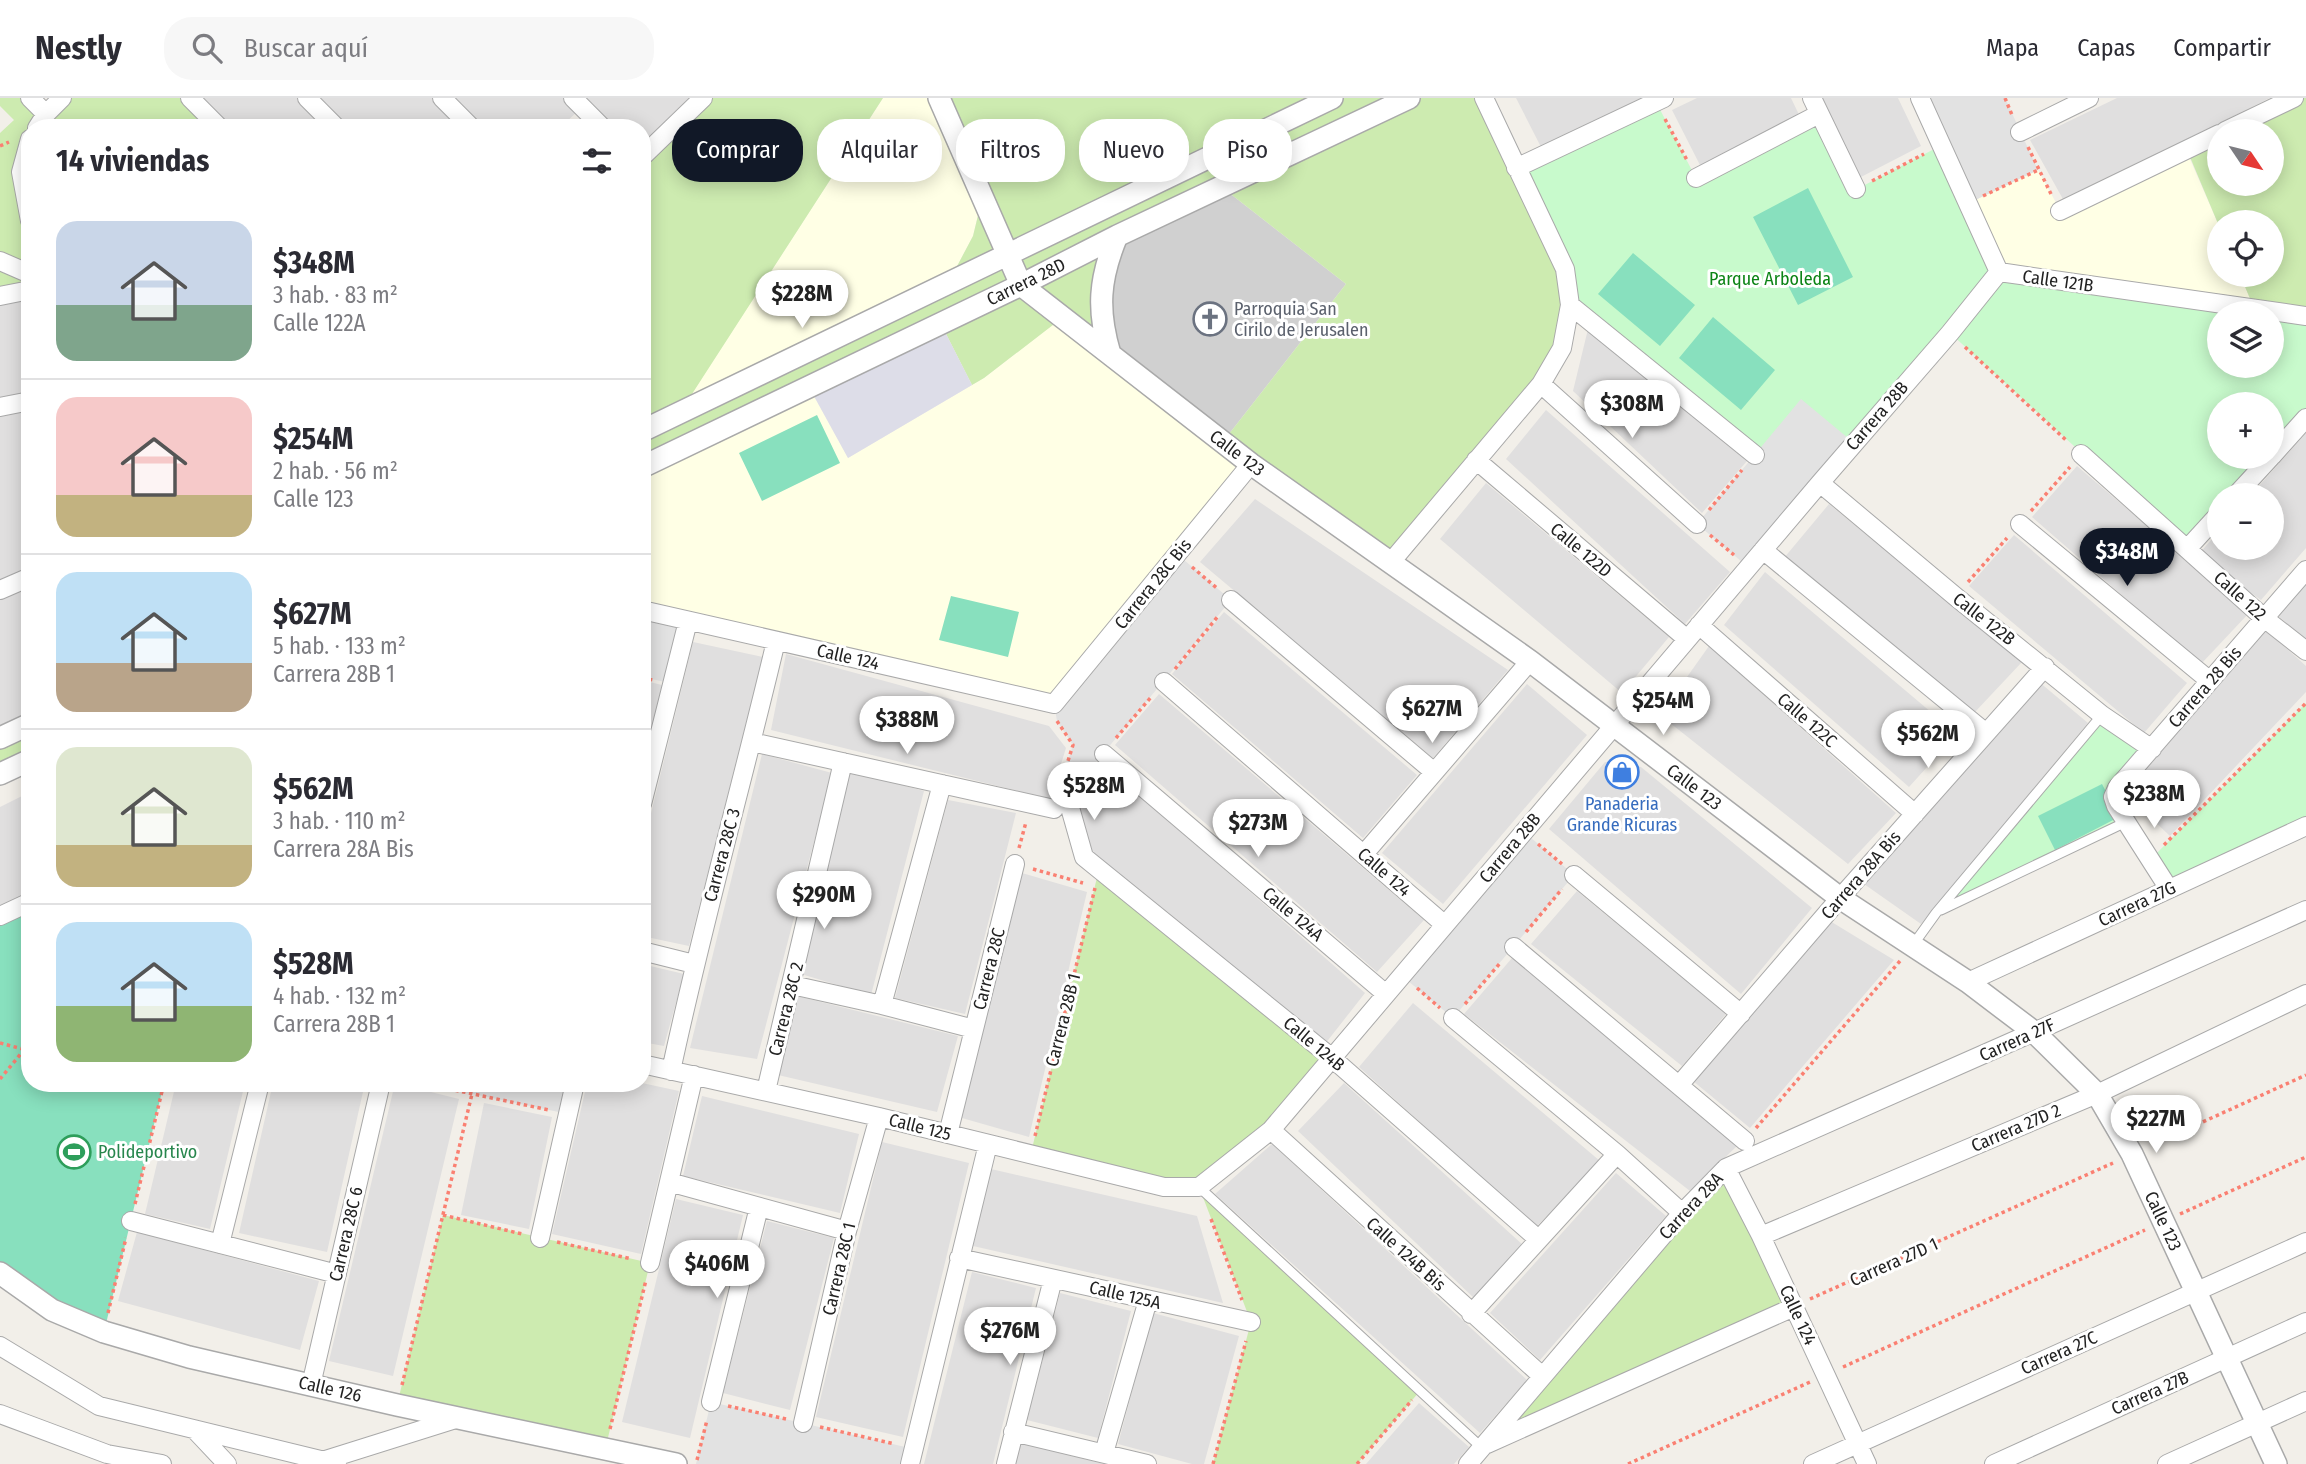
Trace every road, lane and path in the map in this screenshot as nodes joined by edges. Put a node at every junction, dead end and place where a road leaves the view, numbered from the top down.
1 (30, 98) edge
2 (62, 98) edge
3 (307, 98) edge
4 (442, 98) edge
5 (573, 98) edge
6 (939, 98) edge
7 (1332, 98) edge
8 (1409, 98) edge
9 (1484, 98) edge
10 (1920, 98) edge
11 (2089, 98) edge
12 (2294, 98) edge
13 (1660, 100) edge
14 (694, 101) edge
15 (201, 102) edge
16 (1816, 106) edge
17 (41, 119) edge
18 (44, 119) edge
19 (213, 119) edge
20 (328, 119) edge
21 (463, 119) edge
22 (594, 119) edge
23 (2250, 119) edge
24 (2020, 132) dead end
25 (2207, 140) edge
26 (1942, 145) junction
27 (651, 147) edge
28 (1516, 169) junction
29 (1696, 178) joint
30 (1856, 189) joint
31 (1969, 203) junction
32 (2060, 211) joint
33 (1117, 236) junction
34 (1008, 256) junction
35 (0, 261) edge
36 (21, 271) edge
37 (1999, 272) junction
38 (1021, 285) junction
39 (21, 292) edge
40 (0, 296) edge
41 (1570, 305) junction
42 (2306, 316) edge
43 (1950, 333) junction
44 (1110, 354) junction
45 (1541, 384) junction
46 (21, 403) edge
47 (0, 407) edge
48 (2306, 418) edge
49 (651, 427) edge
50 (2284, 442) edge
51 (2081, 454) joint
52 (1755, 455) joint
53 (1476, 460) junction
54 (651, 463) edge
55 (1251, 464) junction
56 (2259, 469) edge
57 (1820, 483) junction
58 (2247, 483) edge
59 (1697, 524) junction
60 (2020, 524) dead end
61 (2207, 527) edge
62 (2187, 549) junction
63 (1763, 550) junction
64 (1391, 562) junction
65 (1748, 567) junction
66 (2306, 570) edge
67 (21, 581) edge
68 (0, 590) edge
69 (1231, 600) dead end
70 (651, 612) edge
71 (2264, 618) junction
72 (688, 621) junction
73 (1693, 632) junction
74 (776, 640) junction
75 (2306, 652) edge
76 (1530, 661) junction
77 (2045, 667) junction
78 (2210, 681) junction
79 (1164, 682) dead end
80 (2306, 703) edge
81 (1054, 704) junction
82 (2102, 715) junction
83 (1613, 726) junction
84 (21, 728) edge
85 (1986, 733) junction
86 (0, 738) edge
87 (752, 741) junction
88 (2152, 749) junction
89 (1104, 754) dead end
90 (843, 762) junction
91 (21, 764) edge
92 (651, 768) edge
93 (1434, 772) junction
94 (0, 774) edge
95 (942, 784) junction
96 (1061, 796) junction
97 (1031, 804) junction
98 (1915, 814) junction
99 (2121, 814) junction
100 (2306, 826) edge
101 (1364, 854) junction
102 (2151, 859) junction
103 (1015, 864) junction
104 (1574, 875) dead end
105 (2169, 889) junction
106 (1840, 898) junction
107 (21, 906) edge
108 (2306, 910) edge
109 (1936, 912) junction
110 (0, 916) edge
111 (1445, 925) junction
112 (1912, 946) junction
113 (1514, 947) dead end
114 (651, 953) edge
115 (694, 964) junction
116 (1968, 982) junction
117 (792, 985) junction
118 (1386, 994) junction
119 (2306, 994) edge
120 (882, 1005) junction
121 (1741, 1014) junction
122 (1453, 1018) dead end
123 (974, 1029) junction
124 (2034, 1032) junction
125 (0, 1043) edge
126 (21, 1049) edge
127 (21, 1057) edge
128 (1332, 1058) junction
129 (651, 1066) edge
130 (671, 1071) junction
131 (2306, 1075) edge
132 (694, 1076) junction
133 (0, 1079) edge
134 (1680, 1084) junction
135 (765, 1091) junction
136 (258, 1092) edge
137 (379, 1092) edge
138 (462, 1092) edge
139 (573, 1092) edge
140 (471, 1094) junction
141 (2096, 1094) junction
142 (568, 1115) junction
143 (878, 1117) junction
144 (1270, 1130) junction
145 (948, 1134) junction
146 (1745, 1140) joint
147 (988, 1144) junction
148 (1031, 1153) junction
149 (1617, 1154) junction
150 (2132, 1154) junction
151 (2306, 1157) edge
152 (1726, 1168) junction
153 (669, 1182) junction
154 (1199, 1187) junction
155 (759, 1207) junction
156 (1682, 1213) junction
157 (131, 1221) dead end
158 (2164, 1222) junction
159 (847, 1231) junction
160 (1761, 1236) junction
161 (540, 1238) dead end
162 (1538, 1240) junction
163 (2306, 1242) edge
164 (220, 1244) junction
165 (959, 1258) junction
166 (650, 1263) joint
167 (0, 1273) edge
168 (337, 1274) junction
169 (1053, 1279) junction
170 (2196, 1291) junction
171 (1149, 1300) junction
172 (1794, 1307) junction
173 (1471, 1314) junction
174 (1251, 1322) dead end
175 (2306, 1322) edge
176 (0, 1346) edge
177 (2226, 1358) junction
178 (1826, 1375) junction
179 (1542, 1376) junction
180 (311, 1385) junction
181 (1420, 1391) junction
182 (2306, 1401) edge
183 (711, 1402) dead end
184 (397, 1405) junction
185 (0, 1414) edge
186 (459, 1418) junction
187 (803, 1423) dead end
188 (2256, 1423) junction
189 (194, 1429) junction
190 (1013, 1432) junction
191 (1858, 1444) junction
192 (1481, 1447) junction
193 (605, 1450) junction
194 (1104, 1453) junction
195 (322, 1463) edge
196 (162, 1464) edge
197 (227, 1464) edge
198 (676, 1464) edge
199 (910, 1464) edge
200 (1006, 1464) edge
201 (1147, 1464) edge
202 (1357, 1464) edge
203 (1468, 1464) edge
204 (1628, 1464) edge
205 (1813, 1464) edge
206 (1867, 1464) edge
207 (1994, 1464) edge
208 (2167, 1464) edge
209 (2276, 1464) edge

1 - 17 street
2 - 18 street
3 - 20 street
4 - 21 street
5 - 22 street
6 - 34 street, Calle 123
7 - 34 street, Carrera 28D
8 - 33 street, Carrera 28D
9 - 28 street
10 - 26 street, Calle 121B
11 - 24 street
12 - 23 street
13 - 28 street
13 - 29 path
14 - 27 street
15 - 19 street
16 - 29 street
16 - 30 street
25 - 32 street
26 - 30 path
26 - 31 street, Calle 121B
28 - 41 street
31 - 32 path
31 - 37 street, Calle 121B
33 - 38 street, Carrera 28D
33 - 44 street
34 - 38 street, Calle 123
34 - 49 street, Carrera 28D
35 - 36 street
37 - 42 street, Calle 121B
37 - 43 street, Carrera 28B
38 - 44 street, Calle 123
38 - 54 street, Carrera 28D
39 - 40 street
41 - 45 street
41 - 52 street
43 - 51 path
43 - 57 street, Carrera 28B
44 - 55 street, Calle 123
45 - 53 street
45 - 59 street
46 - 47 street
48 - 50 street
51 - 62 street, Calle 122
52 - 59 path
53 - 64 street
53 - 73 street, Calle 122D
55 - 64 street, Calle 123
55 - 81 street, Carrera 28C Bis
56 - 58 street
57 - 63 street, Carrera 28B
57 - 77 street, Calle 122B
59 - 65 path
60 - 78 street
61 - 62 street
62 - 71 street, Calle 122
63 - 65 street, Carrera 28B
63 - 85 street
64 - 76 street, Calle 123
65 - 73 street, Carrera 28B
66 - 71 street, Carrera 28 Bis
67 - 68 street
69 - 93 street
70 - 72 street, Calle 124
71 - 75 street, Calle 122
71 - 78 street, Carrera 28 Bis
72 - 74 street, Calle 124
72 - 92 street
73 - 83 street, Carrera 28B
73 - 98 street, Calle 122C
74 - 81 street, Calle 124
74 - 87 street, Carrera 28C 3
76 - 83 street, Calle 123
76 - 93 street
77 - 82 street, Calle 122B
77 - 85 street, Carrera 28A Bis
78 - 88 street, Carrera 28 Bis
79 - 101 street, Calle 124
80 - 102 path
81 - 96 path
82 - 88 street, Calle 122B
82 - 109 lane
83 - 106 street, Calle 123
83 - 111 street, Carrera 28B
84 - 86 street
85 - 98 street, Carrera 28A Bis
87 - 90 street
87 - 115 street, Carrera 28C 3
88 - 99 street, Carrera 28 Bis
89 - 118 street, Calle 124A
90 - 95 street
90 - 117 street, Carrera 28C 2
91 - 94 street
93 - 101 street
95 - 97 street
95 - 120 street
96 - 97 street
96 - 128 street, Calle 124B
97 - 103 path
98 - 106 street, Carrera 28A Bis
99 - 102 street
99 - 109 lane
100 - 105 street, Carrera 27G
101 - 111 street, Calle 124
102 - 105 street
103 - 123 street, Carrera 28C
103 - 148 path, Carrera 28B 1
104 - 121 street
105 - 116 street, Carrera 27G
106 - 112 street, Calle 123
106 - 121 street, Carrera 28A Bis
107 - 110 street
108 - 124 street, Carrera 27F
109 - 112 lane
111 - 118 street, Carrera 28B
112 - 116 street, Calle 123
112 - 146 path
113 - 134 street
114 - 115 street
115 - 130 street, Carrera 28C 3
116 - 124 street, Calle 123
117 - 120 street
117 - 135 street, Carrera 28C 2
118 - 128 street, Carrera 28B
119 - 141 street, Carrera 27D 2
120 - 123 street
121 - 134 street, Carrera 28A Bis
122 - 149 street
123 - 145 street, Carrera 28C
124 - 141 street, Calle 123
124 - 152 street, Carrera 27F
125 - 126 path
127 - 133 path
128 - 144 street, Carrera 28B
128 - 162 street, Calle 124B
129 - 130 street, Calle 125
130 - 132 street, Calle 125
131 - 150 path, Carrera 27D 1
132 - 135 street, Calle 125
132 - 153 street
134 - 146 street
135 - 143 street, Calle 125
136 - 164 street
137 - 168 street, Carrera 28C 6
138 - 140 path
139 - 142 street
140 - 142 path
140 - 184 path
141 - 150 street, Calle 123
141 - 160 street, Carrera 27D 2
142 - 161 street
143 - 145 street, Calle 125
143 - 159 street, Carrera 28C 1
144 - 154 street, Carrera 28B
144 - 173 street, Calle 124B Bis
145 - 147 street, Calle 125
147 - 148 street, Calle 125
147 - 165 street
148 - 154 street, Calle 125
149 - 156 street
149 - 162 street
150 - 158 street, Calle 123
150 - 172 path, Carrera 27D 1
151 - 158 path
152 - 156 street, Carrera 28A
152 - 160 street, Calle 124
153 - 155 street
153 - 166 street
154 - 181 lane
155 - 159 street
155 - 183 street
156 - 179 street, Carrera 28A
157 - 164 street
158 - 170 street, Calle 123
158 - 178 path
159 - 187 street, Carrera 28C 1
160 - 172 street, Calle 124
162 - 173 street
163 - 170 street, Carrera 27C
164 - 168 street
165 - 169 street, Calle 125A
165 - 199 street
166 - 193 path
167 - 180 street, Calle 126
168 - 180 street, Carrera 28C 6
169 - 171 street, Calle 125A
169 - 190 street
170 - 177 street, Calle 123
170 - 191 street, Carrera 27C
171 - 174 street, Calle 125A
171 - 194 street
172 - 178 street, Calle 124
172 - 192 street
173 - 179 street, Calle 124B Bis
175 - 177 street, Carrera 27B
176 - 189 street
177 - 188 street, Calle 123
177 - 207 street, Carrera 27B
178 - 191 street, Calle 124
178 - 204 path
179 - 192 street, Carrera 28A
180 - 184 street, Calle 126
181 - 192 lane
181 - 202 path
182 - 188 street
184 - 186 street, Calle 126
185 - 196 street
186 - 193 street, Calle 126
186 - 195 street
188 - 208 street
188 - 209 street, Calle 123
189 - 195 street
189 - 197 street
190 - 194 street
190 - 200 street
191 - 205 street, Carrera 27C
191 - 206 street, Calle 124
192 - 203 street, Carrera 28A
193 - 198 street, Calle 126
194 - 201 street

